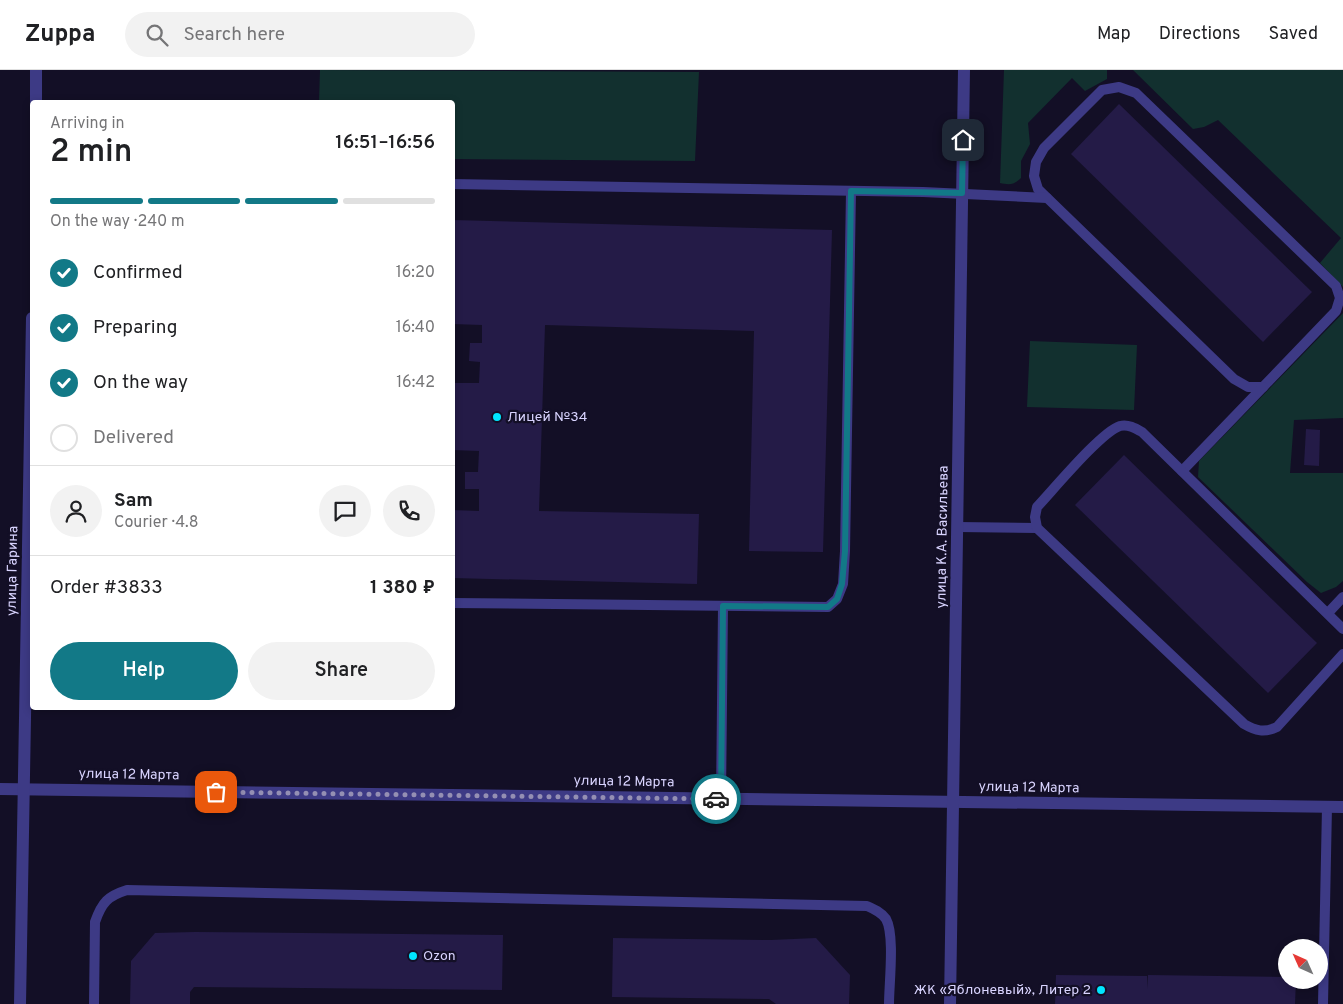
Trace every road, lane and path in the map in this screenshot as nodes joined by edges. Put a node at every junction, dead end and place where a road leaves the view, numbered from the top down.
1 (36, 70) edge
2 (964, 70) edge
3 (36, 100) edge
4 (455, 184) edge
5 (851, 191) junction
6 (962, 193) junction
7 (1047, 198) junction
8 (1263, 387) junction
9 (30, 453) edge
10 (1182, 471) junction
11 (958, 527) junction
12 (1037, 528) junction
13 (1343, 598) edge
14 (455, 603) edge
15 (723, 606) junction
16 (1328, 613) junction
17 (1343, 629) edge
18 (1343, 654) edge
19 (0, 789) edge
20 (25, 789) junction
21 (721, 799) junction
22 (954, 802) junction
23 (1327, 807) junction
24 (1343, 807) edge
25 (20, 1004) edge
26 (94, 1004) edge
27 (889, 1004) edge
28 (950, 1004) edge
29 (1323, 1004) edge

1 - 3 street
2 - 6 street, улица К.А. Васильева
4 - 5 lane
5 - 6 lane
5 - 15 lane
6 - 7 lane
6 - 11 street, улица К.А. Васильева
7 - 8 lane
7 - 8 lane
8 - 10 lane
9 - 20 street, улица Гарина
10 - 12 lane
10 - 16 lane
11 - 12 lane
11 - 22 street, улица К.А. Васильева
12 - 18 lane
13 - 16 lane
14 - 15 lane
15 - 21 lane
16 - 17 lane
19 - 20 street, улица 12 Марта
20 - 21 street, улица 12 Марта
20 - 25 street, улица Гарина
21 - 22 street, улица 12 Марта
22 - 23 street, улица 12 Марта
22 - 28 street, улица К.А. Васильева
23 - 24 street, улица 12 Марта
23 - 29 lane
26 - 27 lane

